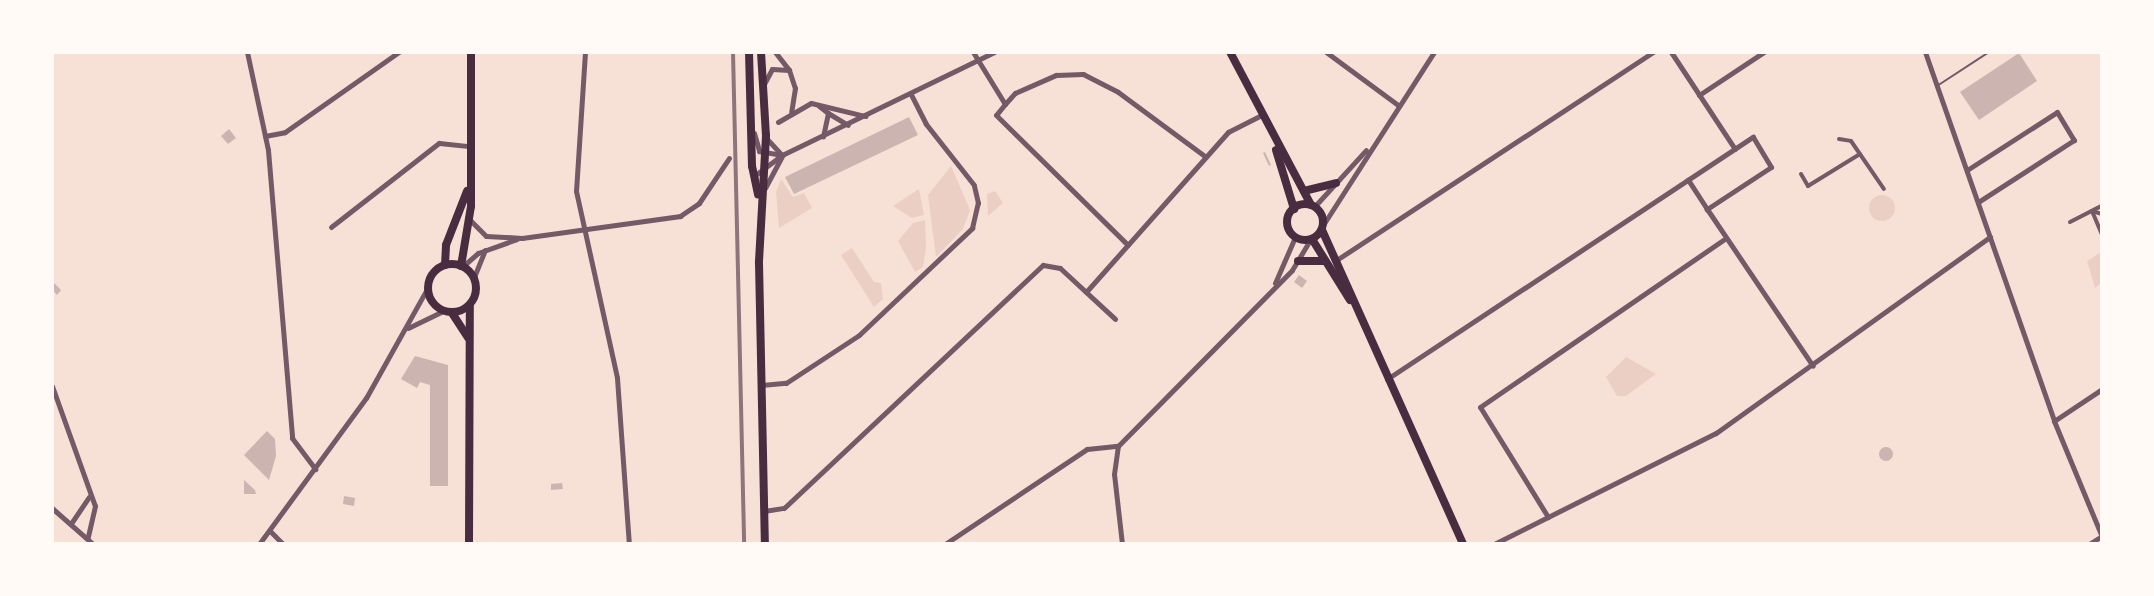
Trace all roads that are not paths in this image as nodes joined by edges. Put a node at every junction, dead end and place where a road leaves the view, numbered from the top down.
1 (247, 52) edge
2 (399, 52) edge
3 (471, 52) edge
4 (585, 52) edge
5 (749, 52) edge
6 (761, 52) edge
7 (775, 52) edge
8 (973, 52) edge
9 (994, 52) edge
10 (1230, 52) edge
11 (1326, 52) edge
12 (1434, 52) edge
13 (1653, 52) edge
14 (1671, 52) edge
15 (1764, 52) edge
16 (1925, 52) edge
17 (1989, 52) edge
18 (977, 61) junction
19 (789, 70) junction
20 (764, 84) junction
21 (1937, 86) junction
22 (911, 94) junction
23 (1699, 95) junction
24 (815, 104) junction
25 (1005, 104) junction
26 (1398, 105) junction
27 (791, 112) junction
28 (828, 113) junction
29 (1260, 116) junction
30 (866, 117) junction
31 (751, 119) junction
32 (778, 122) dead end
33 (848, 125) junction
34 (265, 136) junction
35 (766, 136) junction
36 (823, 136) junction
37 (1839, 139) dead end
38 (1373, 142) junction
39 (1275, 144) junction
40 (470, 146) junction
41 (1735, 149) junction
42 (764, 154) junction
43 (1860, 154) junction
44 (782, 155) junction
45 (1206, 157) junction
46 (729, 158) dead end
47 (762, 169) junction
48 (1967, 170) junction
49 (1800, 174) dead end
50 (753, 177) junction
51 (1688, 180) junction
52 (1336, 183) junction
53 (468, 188) junction
54 (1884, 189) dead end
55 (1305, 191) junction
56 (760, 201) junction
57 (1978, 202) junction
58 (1312, 206) junction
59 (2102, 206) edge
60 (1707, 208) junction
61 (1294, 209) junction
62 (2092, 211) junction
63 (2102, 214) edge
64 (470, 219) junction
65 (2070, 222) dead end
66 (331, 227) dead end
67 (1322, 227) junction
68 (582, 229) junction
69 (2102, 235) edge
70 (1295, 237) junction
71 (1990, 237) junction
72 (522, 238) junction
73 (1726, 238) junction
74 (1311, 239) junction
75 (1128, 245) junction
76 (485, 250) junction
77 (1338, 259) junction
78 (1298, 261) junction
79 (1325, 261) junction
80 (446, 265) junction
81 (462, 266) junction
82 (474, 277) junction
83 (1274, 285) junction
84 (427, 289) junction
85 (1086, 292) junction
86 (1350, 300) junction
87 (470, 304) junction
88 (442, 311) junction
89 (453, 313) junction
90 (1114, 319) dead end
91 (408, 328) junction
92 (470, 342) junction
93 (1812, 366) junction
94 (1385, 380) junction
95 (761, 385) junction
96 (52, 386) edge
97 (2102, 389) edge
98 (2054, 421) junction
99 (1118, 446) junction
100 (315, 469) junction
101 (89, 496) junction
102 (52, 508) edge
103 (764, 511) junction
104 (1548, 517) junction
105 (72, 522) junction
106 (270, 531) junction
107 (2101, 536) edge
108 (88, 537) junction
109 (93, 543) edge
110 (259, 543) edge
111 (283, 543) edge
112 (469, 543) edge
113 (629, 543) edge
114 (765, 543) edge
115 (945, 543) edge
116 (1122, 543) edge
117 (1463, 543) edge
118 (1494, 543) edge
119 (2089, 543) edge

1 - 34 street
2 - 34 street
3 - 40 main road
4 - 68 street
5 - 31 main road
6 - 20 main road
7 - 19 street
8 - 18 street
9 - 18 street
10 - 29 main road
11 - 26 street
12 - 26 street
13 - 77 street
14 - 23 street
15 - 23 street
16 - 21 street
17 - 21 lane
18 - 22 street
18 - 25 street
19 - 20 street
19 - 27 street
20 - 35 main road
21 - 48 street
22 - 30 street
22 - 95 street
23 - 41 street
24 - 27 street
24 - 28 street
24 - 30 street
25 - 45 street
25 - 75 street
26 - 38 street
27 - 32 street
28 - 33 street
28 - 36 street
29 - 39 main road
29 - 45 street
30 - 33 street
31 - 42 street
31 - 50 main road
33 - 36 street
34 - 100 street
35 - 42 main road
35 - 44 street
36 - 44 street
37 - 43 street
38 - 52 street
38 - 67 street
39 - 55 main road
39 - 61 main road
40 - 53 main road
40 - 66 street
41 - 51 street
41 - 60 street
42 - 44 street
42 - 47 main road
43 - 49 street
43 - 54 street
44 - 47 street
44 - 56 street
45 - 75 street
46 - 68 street
47 - 50 street
47 - 56 main road
48 - 57 street
48 - 57 street
50 - 56 main road
51 - 60 street
51 - 94 street
52 - 55 main road
52 - 58 street
53 - 64 main road
53 - 80 main road
55 - 58 main road
56 - 95 main road
57 - 71 street
58 - 61 main road
58 - 67 main road
59 - 62 street
60 - 73 street
61 - 70 main road
62 - 63 street
62 - 65 street
62 - 69 street
64 - 72 street
64 - 81 main road
67 - 74 main road
67 - 77 main road
68 - 72 street
68 - 113 street
70 - 74 main road
70 - 83 street
71 - 93 street
71 - 98 street
72 - 76 street
73 - 93 street
73 - 104 street
74 - 78 street
74 - 79 main road
75 - 85 street
76 - 81 street
76 - 82 street
77 - 86 main road
78 - 79 main road
78 - 83 street
79 - 86 main road
80 - 81 main road
80 - 84 main road
81 - 82 main road
82 - 87 main road
83 - 99 street
84 - 88 main road
84 - 91 street
85 - 90 street
85 - 103 street
86 - 94 main road
87 - 89 main road
87 - 92 main road
88 - 89 main road
88 - 91 street
89 - 92 main road
91 - 100 street
92 - 112 main road
93 - 104 street
94 - 117 main road
95 - 103 main road
96 - 101 street
97 - 98 street
98 - 107 street
99 - 115 street
99 - 116 street
100 - 106 street
101 - 105 street
101 - 108 street
102 - 105 street
103 - 114 main road
104 - 118 street
105 - 108 street
106 - 110 street
106 - 111 street
107 - 119 street
108 - 109 street

